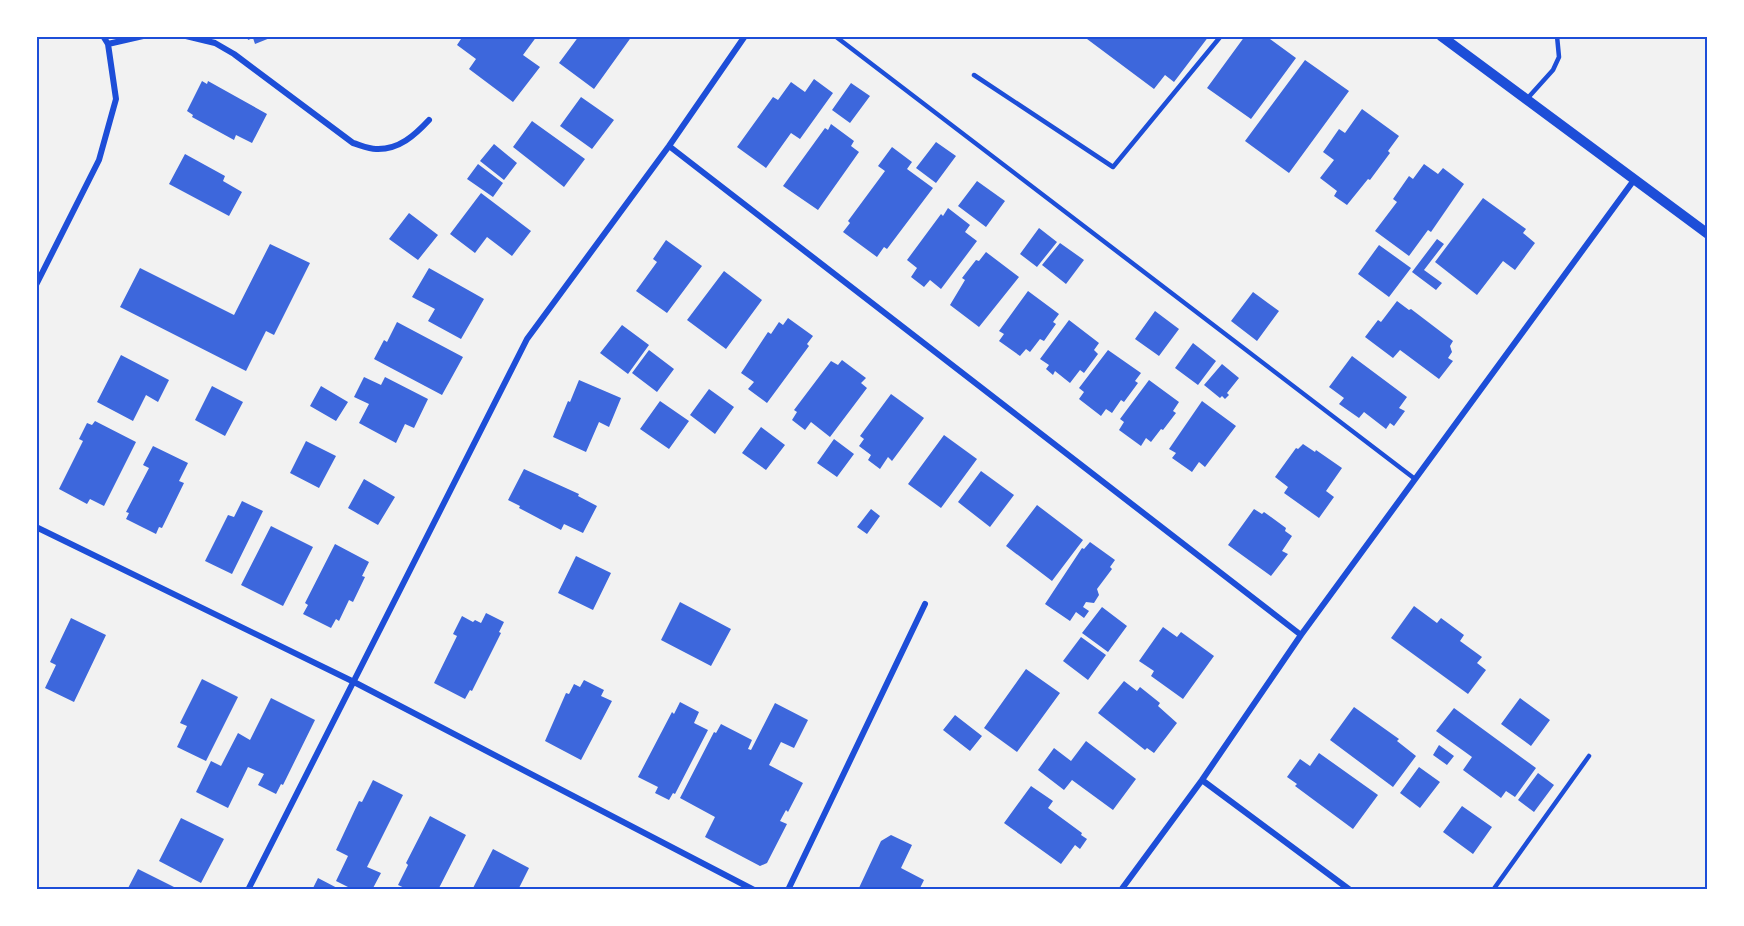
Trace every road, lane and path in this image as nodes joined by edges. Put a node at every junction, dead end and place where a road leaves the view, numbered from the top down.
1 (103, 36) edge
2 (143, 36) edge
3 (186, 36) edge
4 (745, 36) edge
5 (835, 36) edge
6 (1221, 36) edge
7 (1441, 36) edge
8 (1557, 36) edge
9 (108, 44) junction
10 (974, 75) dead end
11 (1526, 100) junction
12 (429, 120) dead end
13 (669, 146) junction
14 (1634, 180) junction
15 (1708, 234) edge
16 (36, 285) edge
17 (1415, 479) junction
18 (36, 527) edge
19 (925, 604) dead end
20 (1301, 635) junction
21 (354, 682) junction
22 (1589, 756) dead end
23 (1202, 780) junction
24 (248, 890) edge
25 (754, 890) edge
26 (788, 890) edge
27 (1121, 890) edge
28 (1350, 890) edge
29 (1493, 890) edge

1 - 9 street
2 - 9 street
3 - 12 street
4 - 13 street
5 - 17 lane
6 - 10 lane
7 - 11 street
8 - 11 lane
9 - 16 street
11 - 14 street
13 - 20 street
13 - 21 street
14 - 15 street
14 - 17 street
17 - 20 street
18 - 21 street
19 - 26 street
20 - 23 street
21 - 24 street
21 - 25 street
22 - 29 lane
23 - 27 street
23 - 28 street

